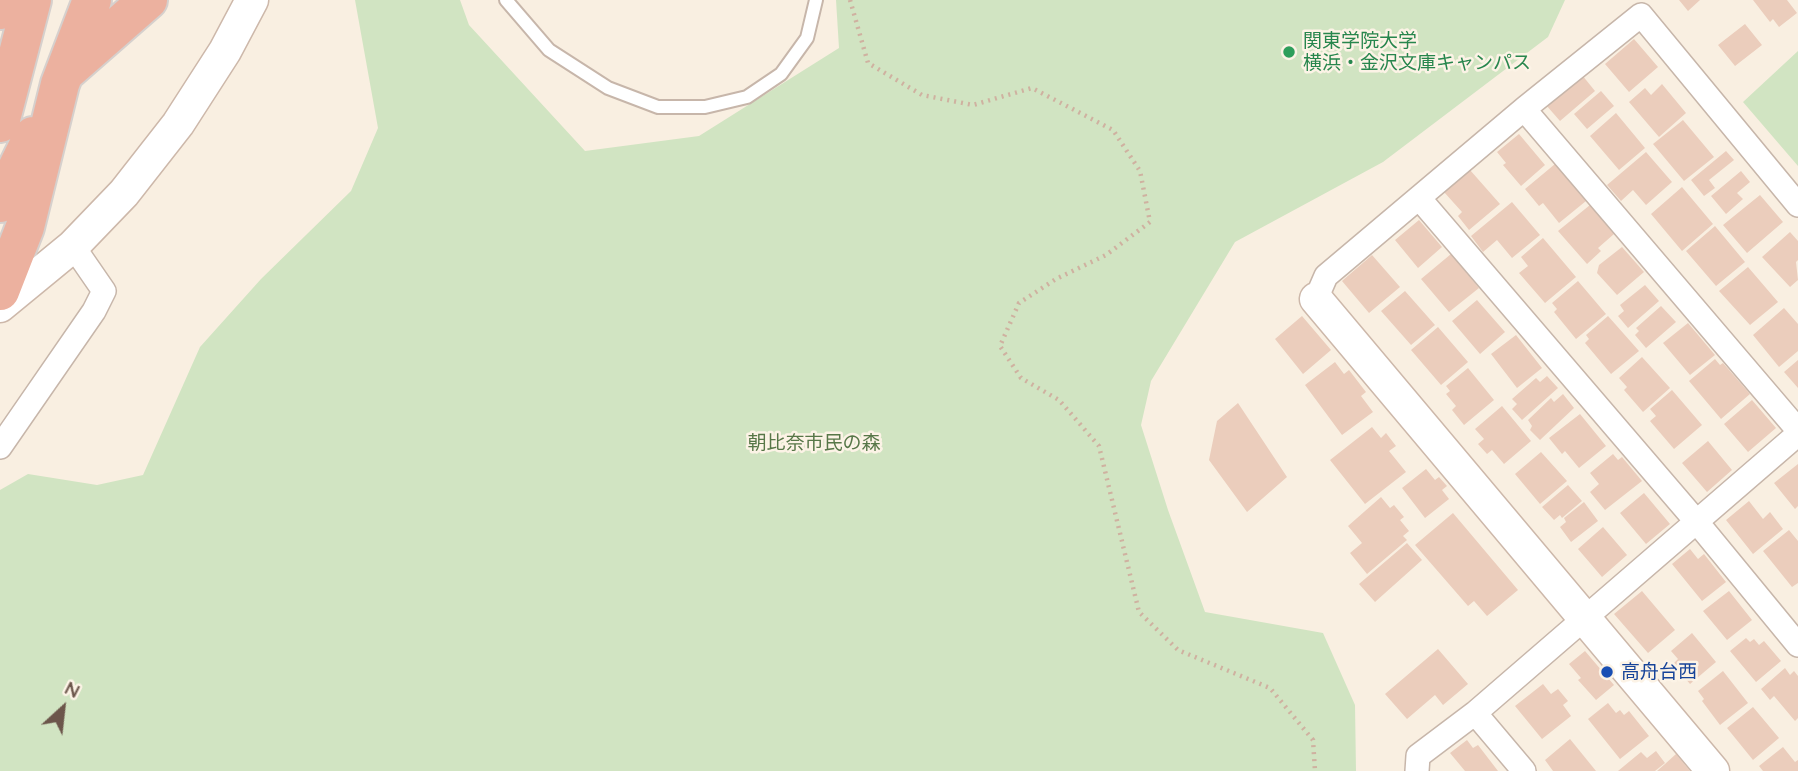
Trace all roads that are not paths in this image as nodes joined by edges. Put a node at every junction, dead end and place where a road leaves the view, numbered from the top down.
1 (3, 0) edge
2 (32, 0) edge
3 (92, 0) edge
4 (127, 0) edge
5 (148, 0) edge
6 (253, 0) edge
7 (506, 0) edge
8 (816, 0) edge
9 (1634, 7) edge
10 (0, 10) edge
11 (107, 36) junction
12 (62, 79) junction
13 (1524, 108) junction
14 (0, 123) edge
15 (1419, 198) junction
16 (1798, 205) edge
17 (12, 215) edge
18 (73, 246) junction
19 (0, 291) edge
20 (1316, 299) joint
21 (0, 306) edge
22 (1798, 432) edge
23 (0, 447) edge
24 (1696, 521) junction
25 (1584, 618) junction
26 (1798, 645) edge
27 (1475, 713) junction
28 (1417, 771) edge
29 (1524, 771) edge
30 (1713, 771) edge

1 - 10 highway
2 - 14 highway
3 - 12 highway
4 - 11 highway
5 - 11 highway
6 - 18 street
7 - 8 lane
9 - 13 street
9 - 16 street
11 - 12 highway
12 - 17 highway
13 - 15 street
13 - 22 street
15 - 20 street
15 - 24 street
17 - 19 highway
18 - 21 street
18 - 23 street
20 - 25 street
22 - 24 street
24 - 25 street
24 - 26 street
25 - 27 street
25 - 30 street
27 - 28 street
27 - 29 street

